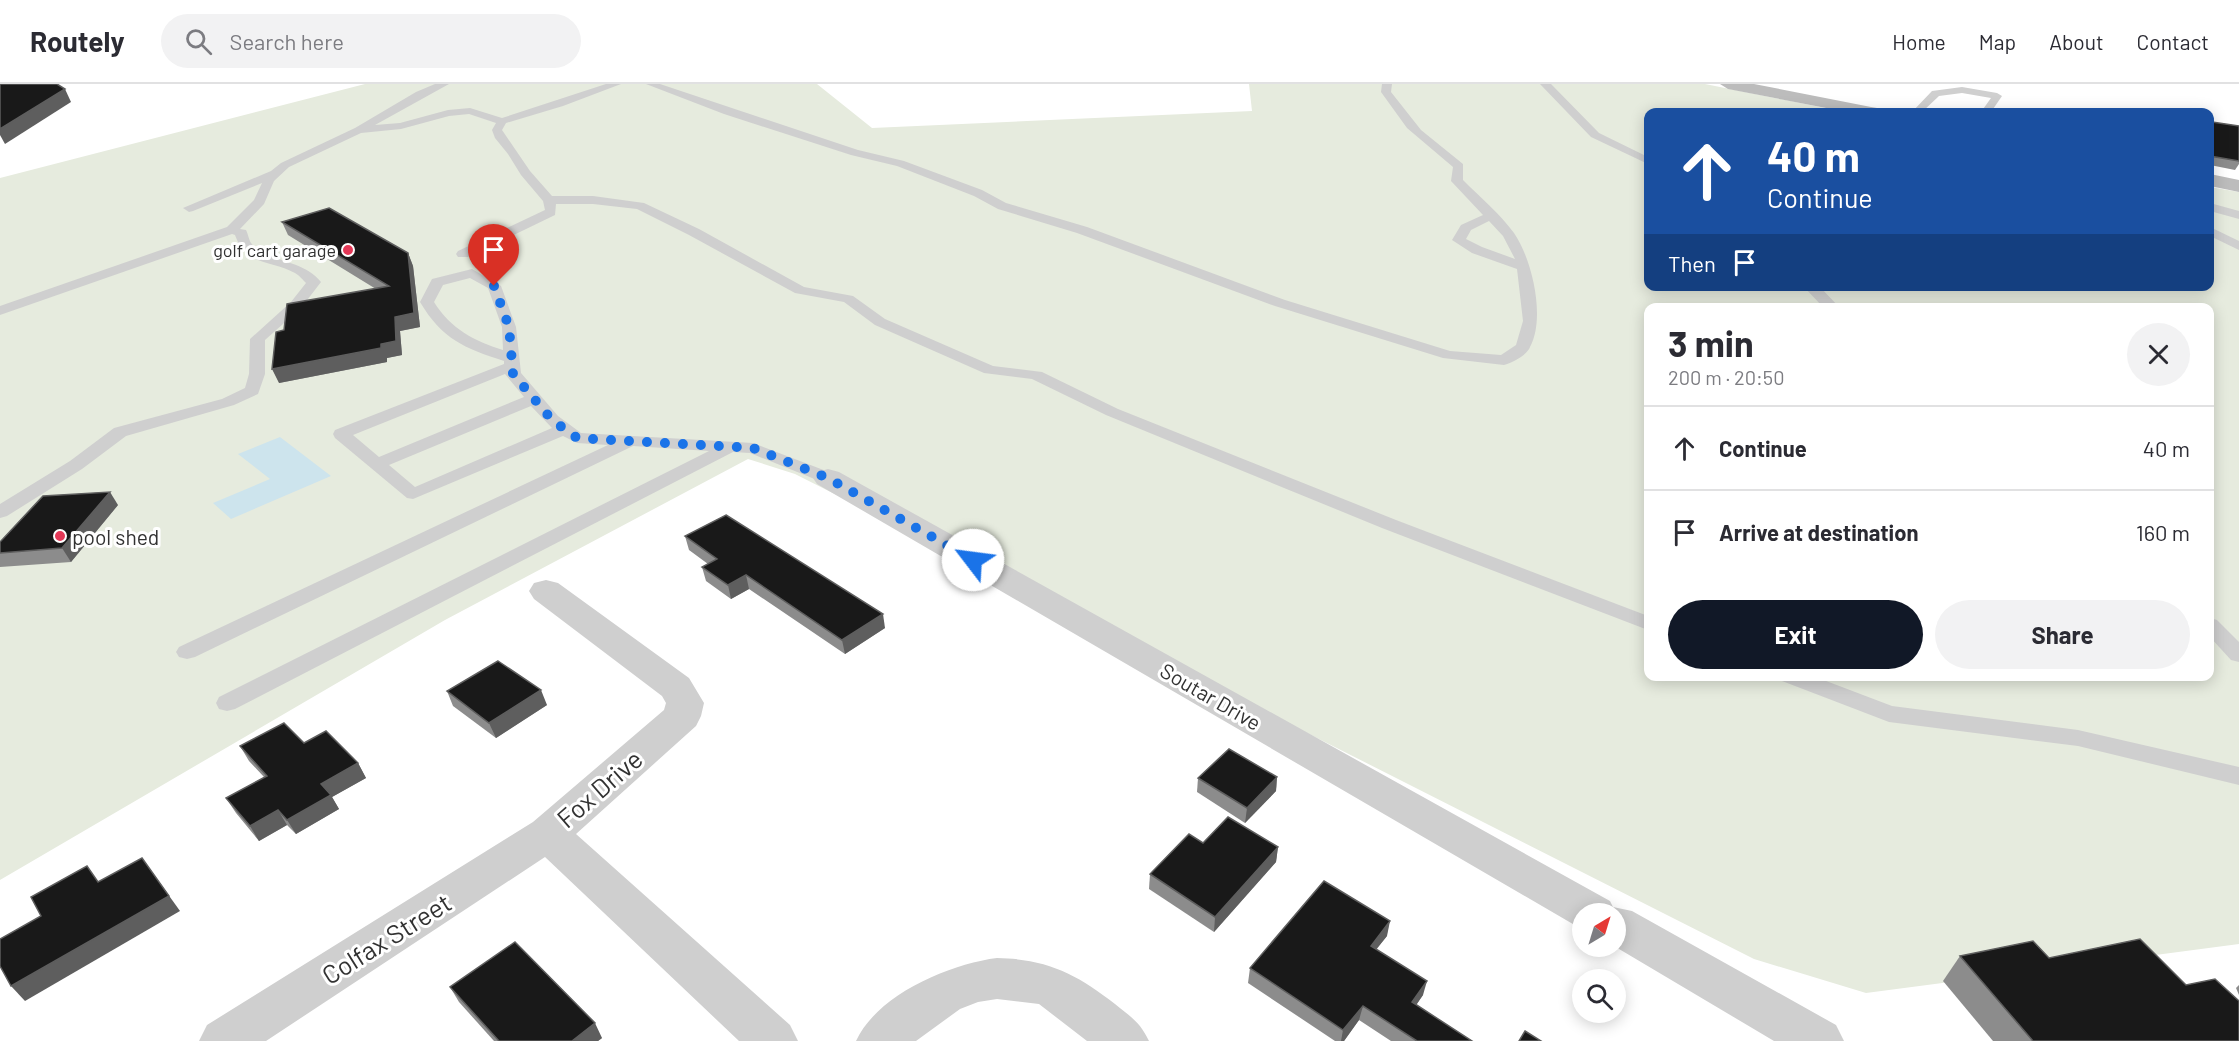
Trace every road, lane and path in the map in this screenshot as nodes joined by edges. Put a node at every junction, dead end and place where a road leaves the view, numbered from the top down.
1 (444, 84) edge
2 (616, 84) edge
3 (651, 84) edge
4 (1387, 84) edge
5 (1545, 84) edge
6 (1728, 84) edge
7 (1750, 86) edge
8 (1852, 108) edge
9 (1921, 108) edge
10 (1989, 108) edge
11 (502, 121) junction
12 (359, 130) junction
13 (1644, 159) edge
14 (275, 174) junction
15 (2214, 181) edge
16 (2239, 186) edge
17 (549, 200) junction
18 (189, 208) dead end
19 (2214, 208) edge
20 (2239, 215) edge
21 (1490, 216) junction
22 (2214, 233) edge
23 (235, 242) junction
24 (2239, 246) edge
25 (463, 254) dead end
26 (1524, 267) junction
27 (1815, 291) edge
28 (1828, 303) edge
29 (0, 310) edge
30 (512, 362) junction
31 (534, 399) junction
32 (564, 429) junction
33 (630, 441) junction
34 (731, 447) junction
35 (377, 464) junction
36 (828, 478) joint
37 (0, 512) edge
38 (546, 591) dead end
39 (1644, 621) edge
40 (2214, 629) edge
41 (187, 652) dead end
42 (2239, 655) edge
43 (1803, 681) edge
44 (228, 703) dead end
45 (2239, 776) edge
46 (548, 834) junction
47 (1575, 903) edge
48 (1626, 932) edge
49 (224, 1041) edge
50 (773, 1041) edge
51 (881, 1041) edge
52 (1124, 1041) edge
53 (1819, 1041) edge

1 - 12 lane
2 - 11 lane
3 - 26 lane
4 - 21 lane
5 - 13 lane
6 - 7 main road
7 - 8 main road
9 - 10 lane
11 - 12 lane
11 - 17 lane
12 - 14 lane
14 - 18 lane
14 - 23 lane
15 - 16 main road
17 - 25 lane
17 - 39 lane
19 - 20 lane
21 - 26 lane
21 - 26 lane
22 - 24 lane
23 - 29 lane
23 - 37 lane
27 - 28 lane
30 - 30 lane
30 - 31 lane
30 - 35 lane
31 - 32 lane
31 - 35 lane
32 - 33 lane
32 - 35 lane
33 - 34 lane
33 - 41 lane
34 - 36 lane
34 - 44 lane
36 - 47 street, Soutar Drive
38 - 46 street, Fox Drive
40 - 42 lane
43 - 45 lane
46 - 49 street, Colfax Street
46 - 50 street, Fox Drive
48 - 53 street
51 - 52 street

